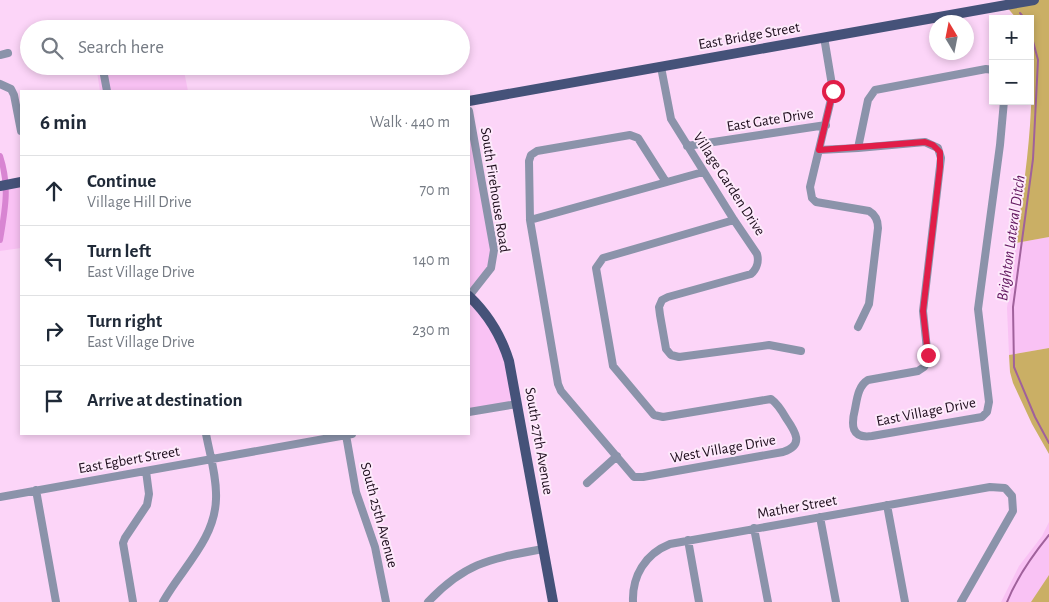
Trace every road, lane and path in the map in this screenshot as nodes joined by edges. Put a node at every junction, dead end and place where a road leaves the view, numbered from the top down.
1 (1034, 0) edge
2 (824, 38) junction
3 (661, 67) junction
4 (989, 70) edge
5 (104, 75) dead end
6 (0, 84) edge
7 (106, 90) edge
8 (470, 101) edge
9 (1004, 105) edge
10 (470, 117) edge
11 (826, 125) junction
12 (20, 126) edge
13 (687, 146) junction
14 (858, 148) junction
15 (819, 150) junction
16 (703, 172) junction
17 (666, 182) junction
18 (530, 220) junction
19 (734, 220) junction
20 (470, 295) edge
21 (470, 297) edge
22 (858, 327) dead end
23 (801, 351) dead end
24 (517, 404) junction
25 (470, 412) edge
26 (206, 435) edge
27 (345, 435) edge
28 (617, 456) junction
29 (210, 459) junction
30 (146, 471) junction
31 (587, 482) dead end
32 (36, 490) junction
33 (0, 497) edge
34 (887, 505) junction
35 (820, 517) junction
36 (754, 528) junction
37 (688, 540) junction
38 (543, 549) junction
39 (633, 601) edge
40 (56, 602) edge
41 (133, 602) edge
42 (163, 602) edge
43 (386, 602) edge
44 (428, 602) edge
45 (553, 602) edge
46 (623, 602) edge
47 (699, 602) edge
48 (768, 602) edge
49 (836, 602) edge
50 (904, 602) edge
51 (961, 602) edge

1 - 2 main road, East Bridge Street
2 - 3 main road, East Bridge Street
2 - 11 street
3 - 8 main road, East Bridge Street
3 - 13 street, Village Garden Drive
4 - 14 street
5 - 7 street
6 - 12 street
9 - 14 street, East Village Drive
10 - 20 street, South Firehouse Road
11 - 13 street, East Gate Drive
11 - 15 street
13 - 16 street, Village Garden Drive
14 - 15 street, East Village Drive
15 - 22 street
16 - 17 street
16 - 19 street, Village Garden Drive
17 - 18 street
17 - 18 street, West Village Drive
18 - 28 street, West Village Drive
19 - 23 street, Village Garden Drive
19 - 28 street, West Village Drive
21 - 24 main road, South 27th Avenue
24 - 25 street
24 - 38 main road, South 27th Avenue
26 - 29 street
27 - 29 street, East Egbert Street
27 - 43 street, South 25th Avenue
28 - 31 street
29 - 30 street, East Egbert Street
29 - 42 street
30 - 32 street, East Egbert Street
30 - 41 street
32 - 33 street, East Egbert Street
32 - 40 street
34 - 35 street, Mather Street
34 - 50 street
34 - 51 street, Mather Street
35 - 36 street, Mather Street
35 - 49 street
36 - 37 street, Mather Street
36 - 48 street
37 - 39 street, Mather Street
37 - 47 street
38 - 44 street
38 - 45 main road, South 27th Avenue
39 - 46 street, Mather Street

